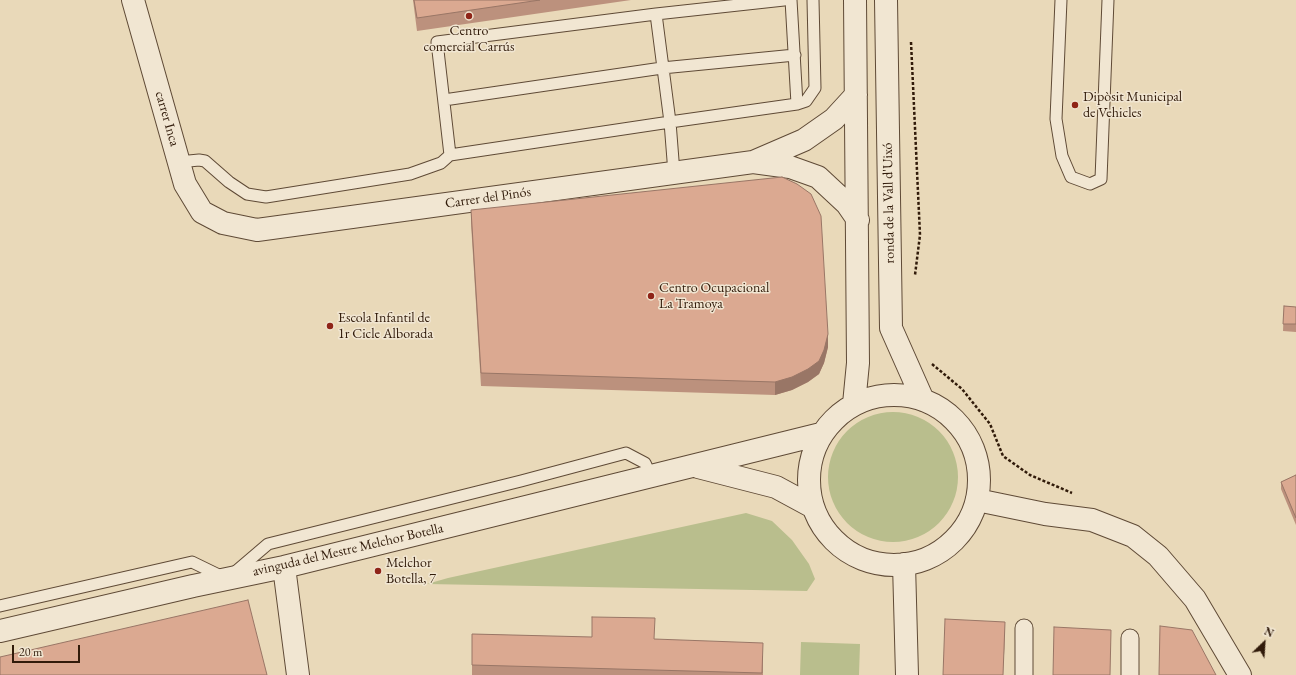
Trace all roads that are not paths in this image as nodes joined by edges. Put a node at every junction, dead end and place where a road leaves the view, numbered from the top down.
1 (133, 0) edge
2 (784, 0) edge
3 (791, 0) edge
4 (812, 0) edge
5 (855, 0) edge
6 (886, 0) edge
7 (1061, 0) edge
8 (1108, 0) edge
9 (656, 14) junction
10 (795, 55) junction
11 (662, 68) junction
12 (856, 95) junction
13 (444, 100) junction
14 (797, 104) junction
15 (670, 122) junction
16 (450, 155) junction
17 (179, 162) junction
18 (753, 162) junction
19 (674, 173) junction
20 (858, 220) junction
21 (223, 223) joint
22 (923, 400) junction
23 (854, 404) junction
24 (821, 434) junction
25 (695, 466) junction
26 (652, 476) junction
27 (977, 500) junction
28 (813, 506) junction
29 (904, 564) junction
30 (284, 567) junction
31 (227, 579) junction
32 (0, 606) edge
33 (1024, 628) dead end
34 (0, 631) edge
35 (1130, 638) dead end
36 (298, 675) edge
37 (907, 675) edge
38 (1024, 675) edge
39 (1130, 675) edge
40 (1240, 675) edge

1 - 17 street, carrer Inca
2 - 9 lane
3 - 10 lane
4 - 14 lane
5 - 12 street
6 - 22 street, ronda de la Vall d'Uixó
7 - 8 lane
9 - 11 lane
9 - 13 lane
10 - 11 lane
10 - 14 lane
11 - 13 lane
11 - 15 lane
12 - 18 street, Carrer del Pinós
12 - 20 street
13 - 16 lane
14 - 15 lane
15 - 16 lane
15 - 19 lane
16 - 17 lane
17 - 21 street, carrer Inca
18 - 19 street, Carrer del Pinós
18 - 20 street, Carrer del Pinós
19 - 21 street, Carrer del Pinós
20 - 23 street
22 - 23 street
22 - 27 street
23 - 24 street
24 - 25 street, avinguda del Mestre Melchor Botella
24 - 28 street
25 - 26 street, avinguda del Mestre Melchor Botella
25 - 28 street, avinguda del Mestre Melchor Botella
26 - 30 street, avinguda del Mestre Melchor Botella
26 - 31 lane
27 - 29 street
27 - 40 street
28 - 29 street
29 - 37 street
30 - 31 street, avinguda del Mestre Melchor Botella
30 - 36 street
31 - 32 lane
31 - 34 street, avinguda del Mestre Melchor Botella
33 - 38 street
35 - 39 street

